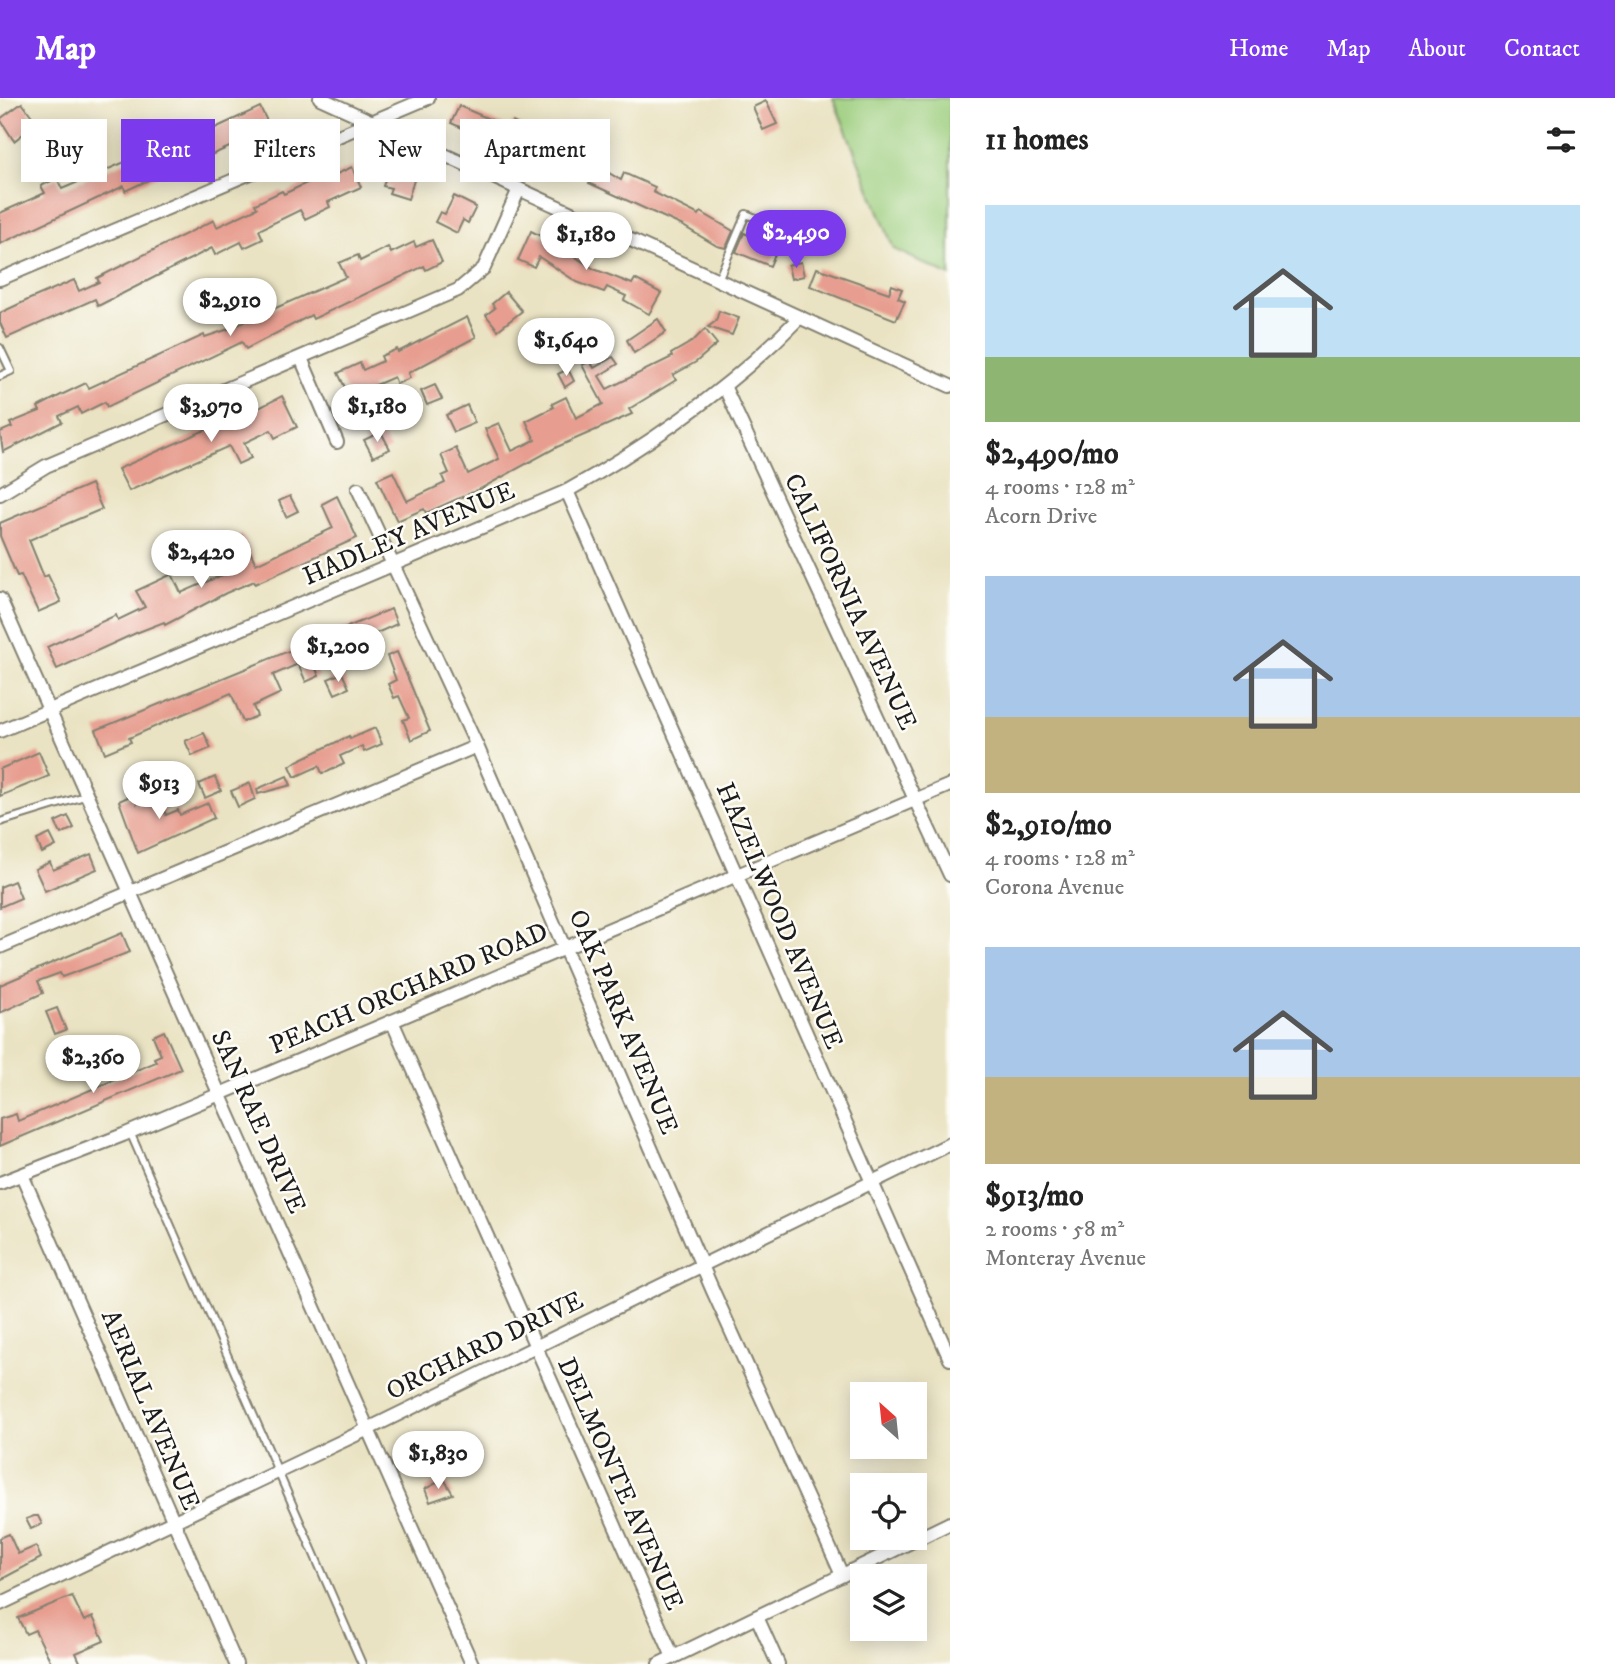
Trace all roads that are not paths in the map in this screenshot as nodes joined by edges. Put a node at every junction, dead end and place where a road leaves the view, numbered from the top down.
1 (320, 98) edge
2 (428, 98) edge
3 (365, 119) edge
4 (378, 119) edge
5 (354, 129) edge
6 (446, 156) edge
7 (519, 189) junction
8 (778, 227) dead end
9 (0, 279) edge
10 (718, 280) junction
11 (800, 317) junction
12 (0, 348) edge
13 (301, 358) junction
14 (0, 376) edge
15 (950, 386) edge
16 (724, 388) junction
17 (337, 442) dead end
18 (358, 489) dead end
19 (567, 491) junction
20 (0, 494) edge
21 (393, 567) junction
22 (0, 600) edge
23 (50, 710) junction
24 (0, 731) edge
25 (477, 746) junction
26 (950, 785) edge
27 (88, 795) junction
28 (917, 799) junction
29 (0, 822) edge
30 (735, 875) junction
31 (950, 875) edge
32 (130, 892) junction
33 (0, 947) edge
34 (566, 947) junction
35 (392, 1021) junction
36 (220, 1094) junction
37 (130, 1132) junction
38 (950, 1144) edge
39 (22, 1175) junction
40 (871, 1181) junction
41 (0, 1184) edge
42 (703, 1266) junction
43 (534, 1346) junction
44 (950, 1359) edge
45 (368, 1429) junction
46 (278, 1472) junction
47 (173, 1522) junction
48 (950, 1523) edge
49 (842, 1575) junction
50 (0, 1604) edge
51 (757, 1617) junction
52 (673, 1657) junction
53 (236, 1664) edge
54 (362, 1664) edge
55 (472, 1664) edge
56 (659, 1664) edge
57 (778, 1664) edge

1 - 3 street
2 - 4 street
5 - 9 street
6 - 7 street
7 - 10 street
7 - 13 street
8 - 10 lane
10 - 11 street
11 - 15 street
11 - 16 street, HADLEY AVENUE
12 - 14 lane
13 - 17 street
13 - 20 street
16 - 19 street, HADLEY AVENUE
16 - 28 street, CALIFORNIA AVENUE
18 - 21 street, OAK PARK AVENUE
19 - 21 street, HADLEY AVENUE
19 - 30 street, HAZELWOOD AVENUE
21 - 23 street, HADLEY AVENUE
21 - 25 street, OAK PARK AVENUE
22 - 23 street, SAN RAE DRIVE
23 - 24 street, HADLEY AVENUE
23 - 27 street, SAN RAE DRIVE
25 - 32 street
25 - 34 street, OAK PARK AVENUE
26 - 28 street, PEACH ORCHARD ROAD
27 - 29 lane
27 - 32 street, SAN RAE DRIVE
28 - 30 street, PEACH ORCHARD ROAD
28 - 31 street, CALIFORNIA AVENUE
30 - 34 street, PEACH ORCHARD ROAD
30 - 40 street, HAZELWOOD AVENUE
32 - 33 street
32 - 36 street, SAN RAE DRIVE
34 - 35 street, PEACH ORCHARD ROAD
34 - 42 street, OAK PARK AVENUE
35 - 36 street, PEACH ORCHARD ROAD
35 - 43 street, DELMONTE AVENUE
36 - 37 street, PEACH ORCHARD ROAD
36 - 45 street, SAN RAE DRIVE
37 - 39 street, PEACH ORCHARD ROAD
37 - 46 lane
38 - 40 street, ORCHARD DRIVE
39 - 41 street, PEACH ORCHARD ROAD
39 - 47 street, AERIAL AVENUE
40 - 42 street, ORCHARD DRIVE
40 - 44 street, HAZELWOOD AVENUE
42 - 43 street, ORCHARD DRIVE
42 - 49 street, OAK PARK AVENUE
43 - 45 street, ORCHARD DRIVE
43 - 52 street, DELMONTE AVENUE
45 - 46 street, ORCHARD DRIVE
45 - 55 street, SAN RAE DRIVE
46 - 47 street, ORCHARD DRIVE
46 - 54 lane
47 - 50 street, ORCHARD DRIVE
47 - 53 street, AERIAL AVENUE
48 - 49 street
49 - 51 street
51 - 52 street
51 - 57 street
52 - 56 street

